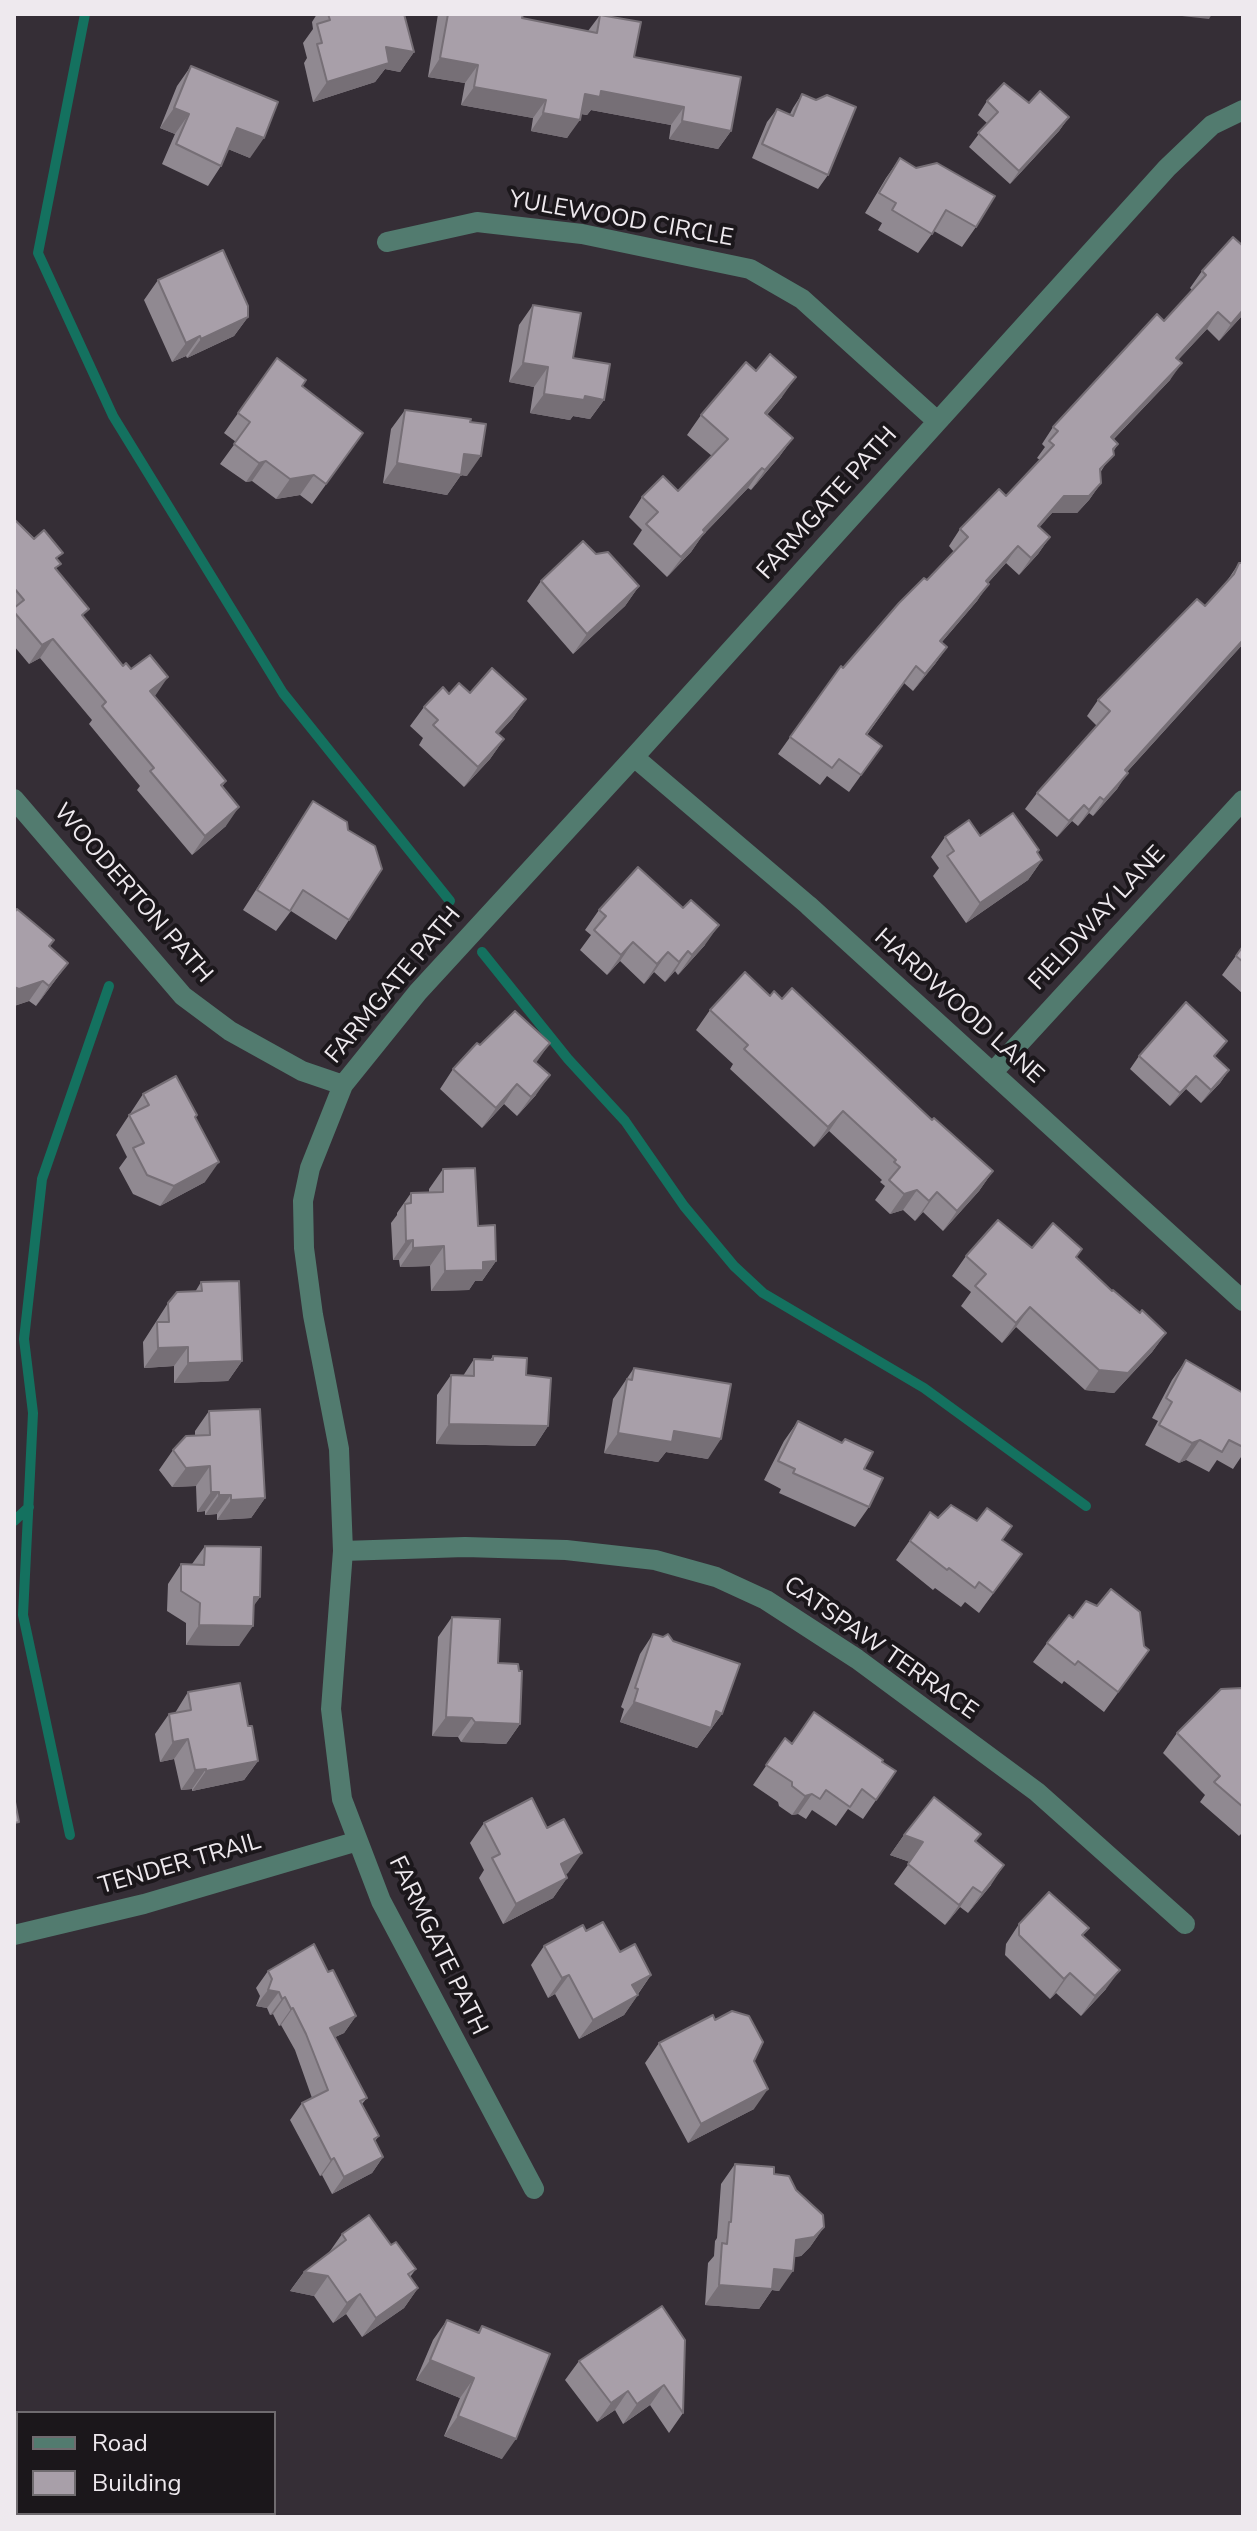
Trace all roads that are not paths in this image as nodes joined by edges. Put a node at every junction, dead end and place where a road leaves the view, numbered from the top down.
1 (1243, 110) edge
2 (387, 242) dead end
3 (937, 421) junction
4 (634, 757) junction
5 (14, 799) edge
6 (1243, 800) edge
7 (992, 1073) junction
8 (343, 1085) junction
9 (1243, 1301) edge
10 (343, 1551) junction
11 (358, 1841) junction
12 (1185, 1924) dead end
13 (14, 1935) edge
14 (534, 2189) dead end

1 - 3 street, FARMGATE PATH
2 - 3 street, YULEWOOD CIRCLE
3 - 4 street, FARMGATE PATH
4 - 7 street, HARDWOOD LANE
4 - 8 street, FARMGATE PATH
5 - 8 street, WOODERTON PATH
6 - 7 street, FIELDWAY LANE
7 - 9 street, HARDWOOD LANE
8 - 10 street, FARMGATE PATH
10 - 11 street, FARMGATE PATH
10 - 12 street, CATSPAW TERRACE
11 - 13 street, TENDER TRAIL
11 - 14 street, FARMGATE PATH

